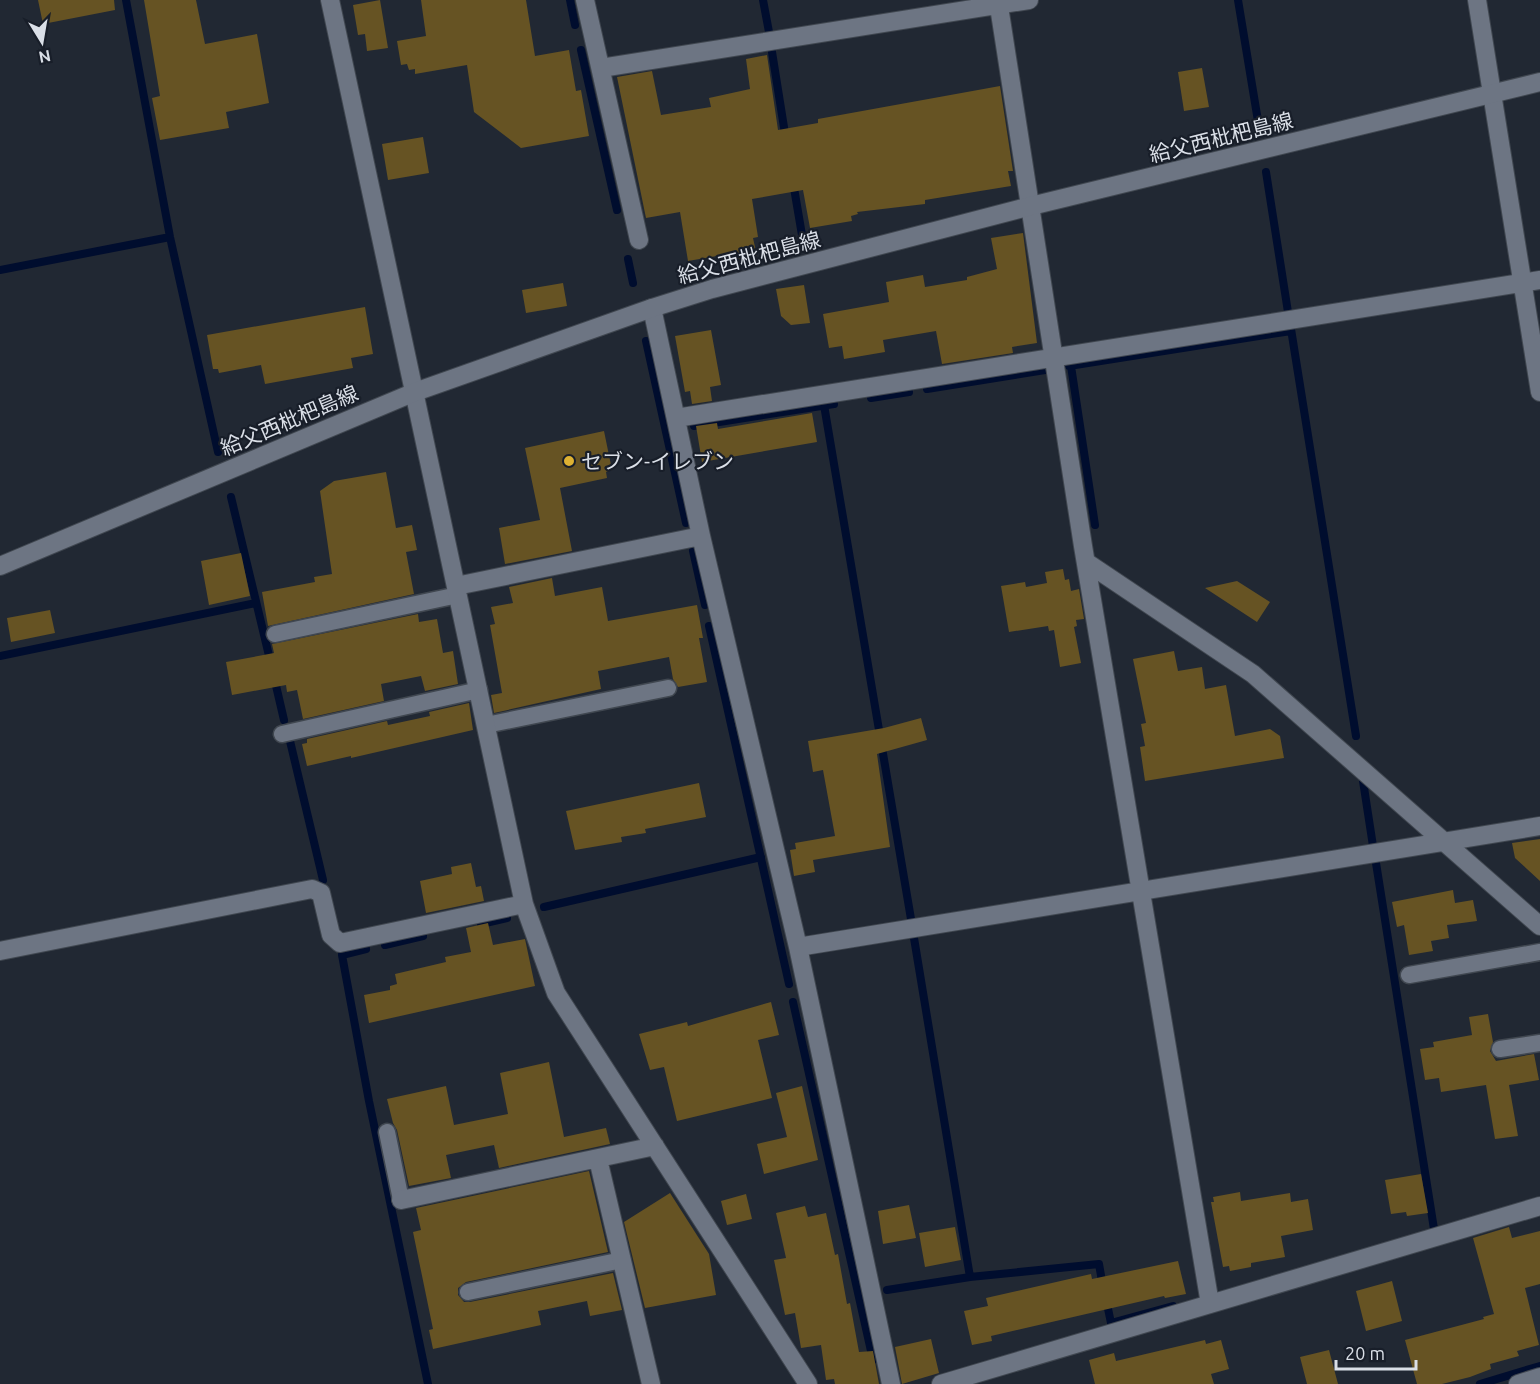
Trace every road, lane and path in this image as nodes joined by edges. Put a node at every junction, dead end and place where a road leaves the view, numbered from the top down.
1 (330, 0) edge
2 (585, 0) edge
3 (1029, 0) edge
4 (1477, 0) edge
5 (999, 2) edge
6 (601, 68) junction
7 (1540, 82) edge
8 (1492, 94) junction
9 (1030, 206) junction
10 (639, 240) dead end
11 (1531, 281) edge
12 (652, 308) junction
13 (1054, 358) junction
14 (415, 392) junction
15 (1540, 392) edge
16 (676, 418) junction
17 (701, 536) junction
18 (1086, 562) junction
19 (0, 566) edge
20 (457, 590) junction
21 (275, 634) dead end
22 (668, 688) dead end
23 (478, 690) junction
24 (486, 725) junction
25 (282, 734) dead end
26 (1540, 826) edge
27 (1444, 842) junction
28 (1142, 890) junction
29 (524, 904) junction
30 (1540, 926) edge
31 (798, 947) junction
32 (0, 951) edge
33 (1540, 952) edge
34 (1409, 975) dead end
35 (1540, 1043) edge
36 (1500, 1049) dead end
37 (387, 1132) dead end
38 (655, 1146) junction
39 (598, 1159) junction
40 (401, 1200) joint
41 (1540, 1206) edge
42 (622, 1260) junction
43 (468, 1292) dead end
44 (1210, 1304) junction
45 (1540, 1377) edge
46 (651, 1384) edge
47 (808, 1384) edge
48 (891, 1384) edge
49 (941, 1384) edge
50 (1518, 1384) edge

1 - 14 street
2 - 6 street
3 - 5 street
4 - 8 street
5 - 6 street
5 - 9 street
6 - 10 street
7 - 8 street, 給父西枇杷島線
8 - 9 street, 給父西枇杷島線
8 - 11 street
9 - 12 street, 給父西枇杷島線
9 - 13 street
11 - 13 street
11 - 15 street
12 - 14 street, 給父西枇杷島線
12 - 16 street
13 - 16 street
13 - 18 street
14 - 19 street, 給父西枇杷島線
14 - 20 street
16 - 17 street
17 - 20 street
17 - 31 street
18 - 27 street
18 - 28 street
20 - 21 lane
20 - 23 street
22 - 24 lane
23 - 24 street
23 - 25 lane
24 - 29 street
26 - 27 street
27 - 28 street
27 - 30 street
28 - 31 street
28 - 44 street
29 - 32 street
29 - 38 street
31 - 48 street
33 - 34 lane
35 - 36 lane
37 - 40 lane
38 - 39 street
38 - 47 street
39 - 40 street
39 - 42 street
41 - 44 street
42 - 43 lane
42 - 46 street
44 - 49 street
45 - 50 street

